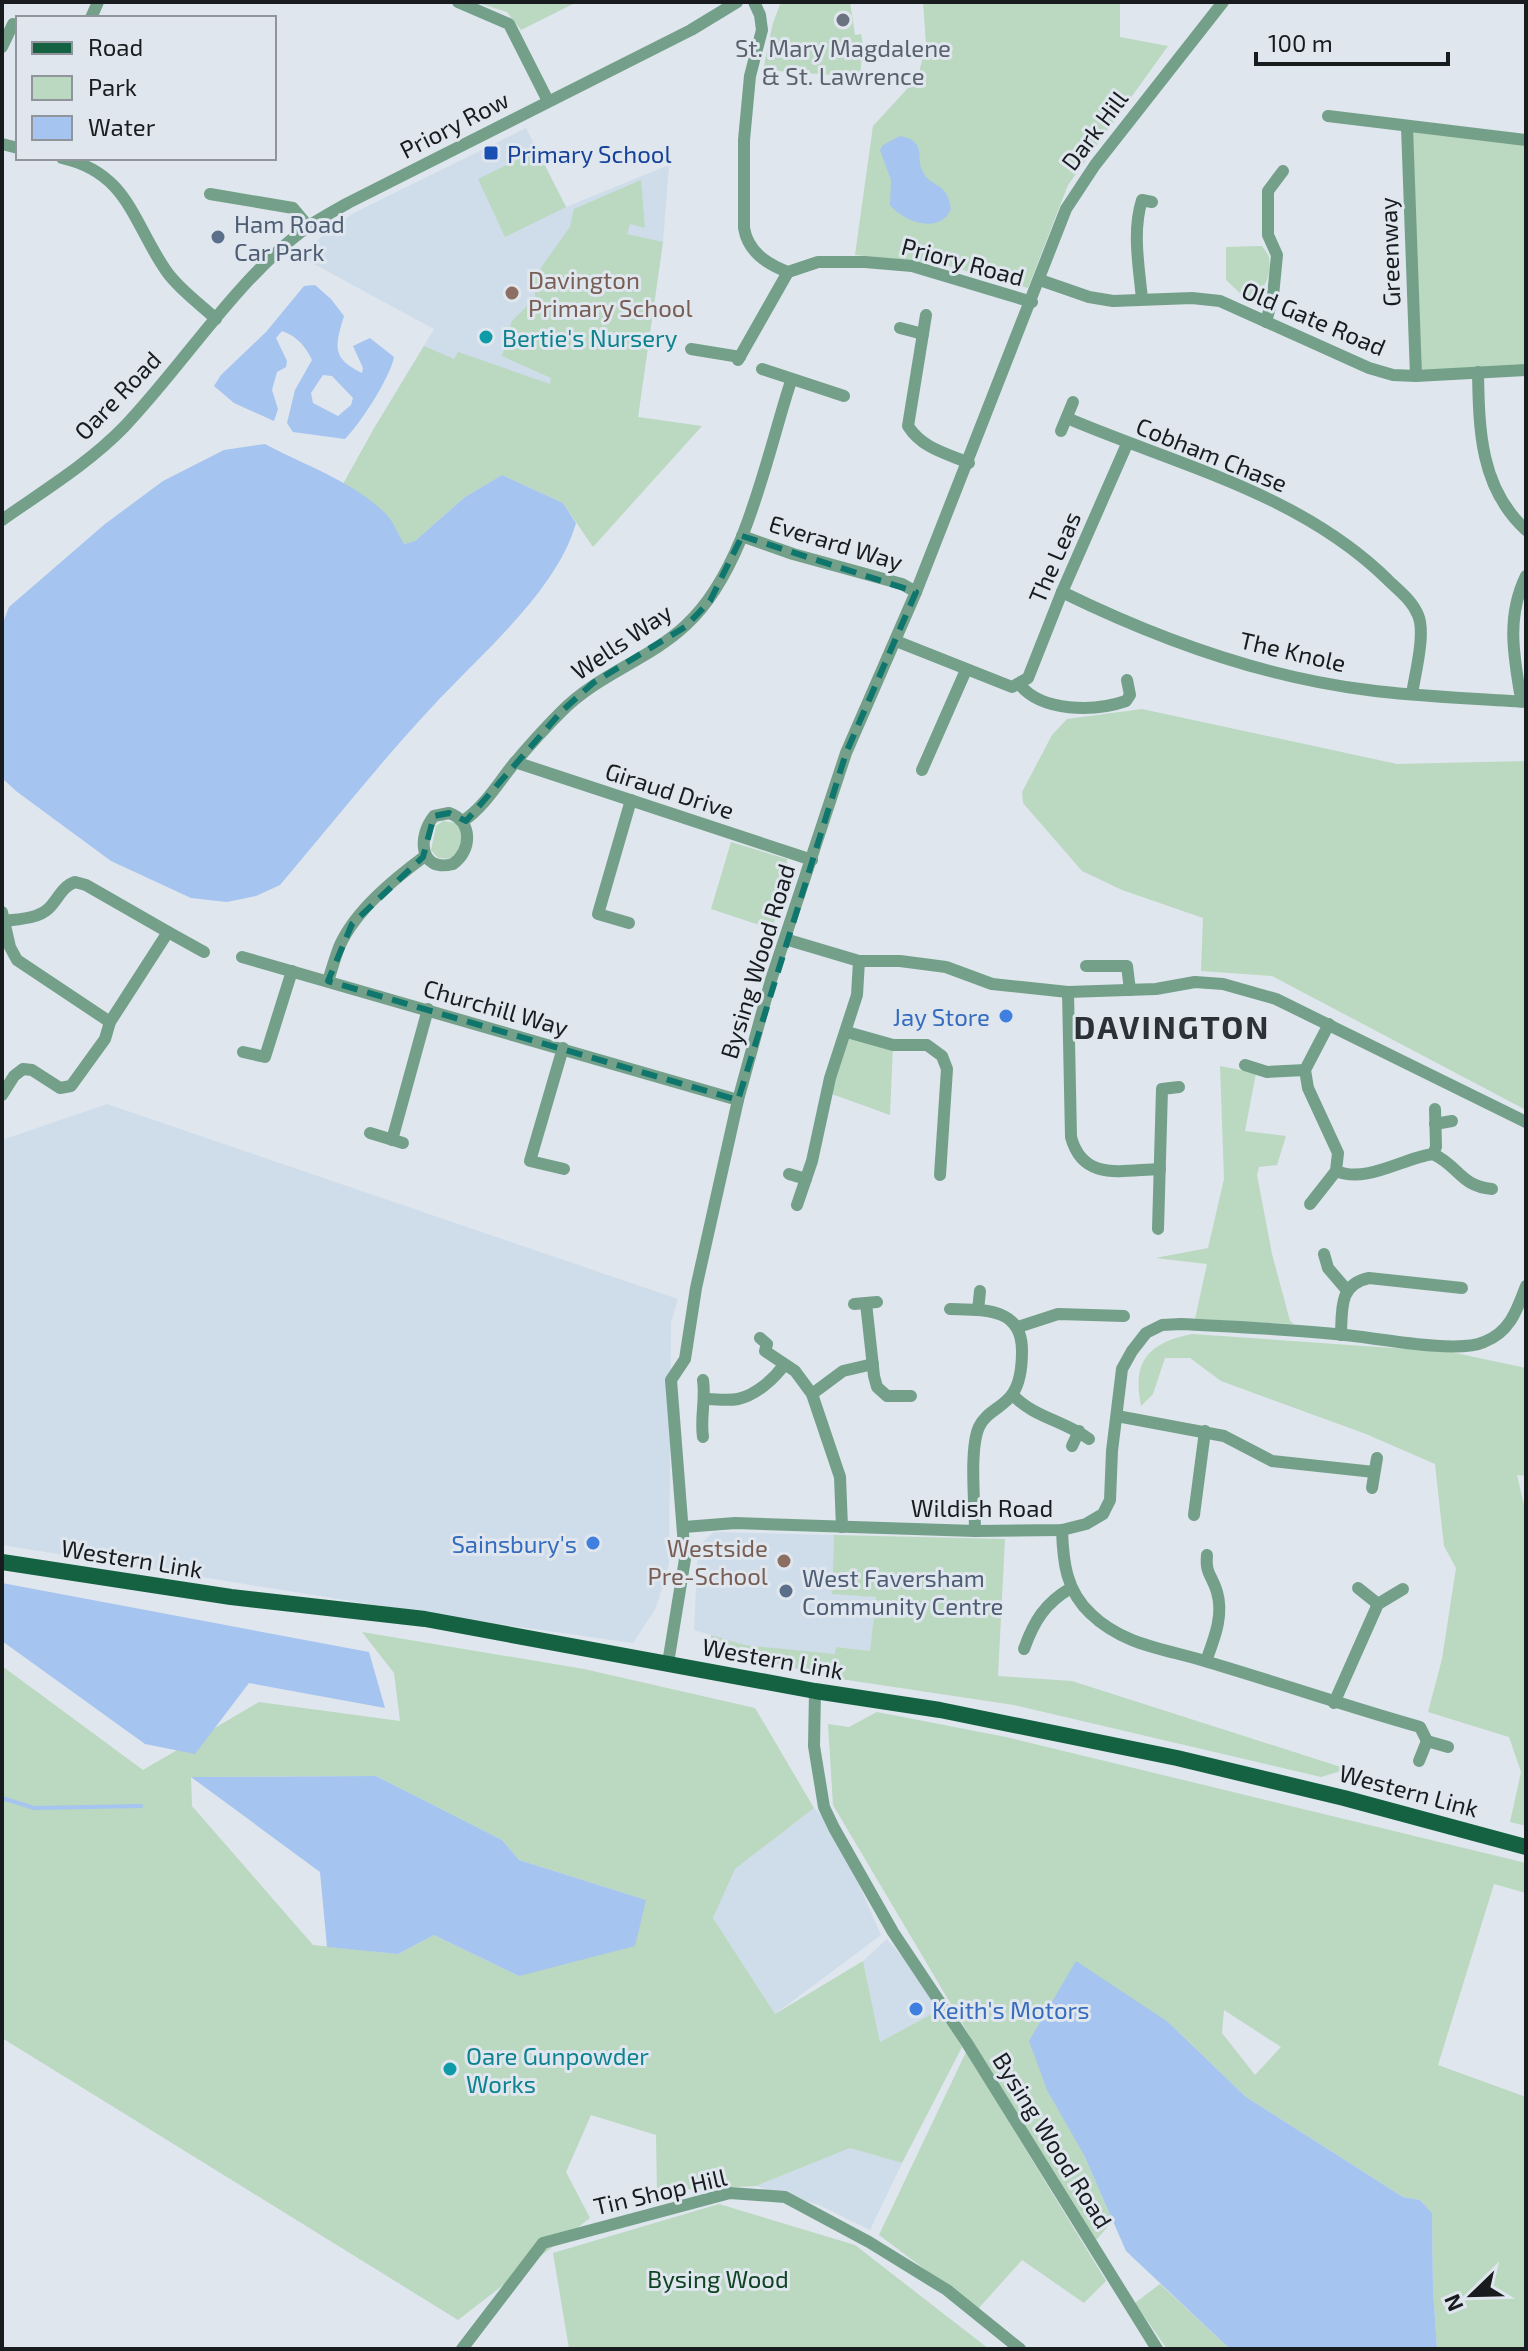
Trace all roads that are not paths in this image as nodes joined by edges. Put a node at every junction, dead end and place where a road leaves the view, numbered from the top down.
1 (458, 2) edge
2 (737, 2) edge
3 (754, 2) edge
4 (1223, 2) edge
5 (11, 23) edge
6 (2, 47) edge
7 (548, 101) junction
8 (1328, 116) dead end
9 (1407, 127) junction
10 (1526, 140) edge
11 (67, 160) edge
12 (1283, 171) dead end
13 (210, 194) dead end
14 (1152, 202) dead end
15 (308, 226) junction
16 (788, 272) junction
17 (1040, 280) junction
18 (1142, 299) junction
19 (1032, 302) junction
20 (926, 315) dead end
21 (216, 319) junction
22 (1266, 322) junction
23 (900, 328) dead end
24 (923, 334) junction
25 (691, 349) dead end
26 (762, 369) dead end
27 (1526, 370) edge
28 (1478, 372) junction
29 (1416, 376) junction
30 (791, 381) junction
31 (844, 396) dead end
32 (1073, 402) dead end
33 (1067, 418) junction
34 (1061, 431) dead end
35 (1127, 444) junction
36 (969, 463) junction
37 (2, 520) edge
38 (1526, 530) edge
39 (742, 536) junction
40 (1526, 576) edge
41 (916, 592) junction
42 (1062, 592) junction
43 (896, 641) junction
44 (966, 670) junction
45 (1127, 680) dead end
46 (1020, 685) junction
47 (1412, 694) junction
48 (1523, 698) edge
49 (515, 762) junction
50 (922, 770) dead end
51 (631, 800) junction
52 (463, 821) junction
53 (425, 856) junction
54 (812, 860) junction
55 (3, 917) edge
56 (629, 923) dead end
57 (168, 932) junction
58 (785, 939) junction
59 (204, 952) dead end
60 (242, 957) dead end
61 (859, 961) junction
62 (1086, 966) dead end
63 (292, 971) junction
64 (328, 981) junction
65 (1130, 990) junction
66 (1068, 992) junction
67 (428, 1009) junction
68 (110, 1022) junction
69 (1329, 1024) junction
70 (847, 1032) junction
71 (563, 1048) junction
72 (243, 1052) dead end
73 (1245, 1065) dead end
74 (1305, 1070) junction
75 (1179, 1087) dead end
76 (2, 1095) edge
77 (738, 1100) junction
78 (1435, 1109) dead end
79 (1452, 1121) dead end
80 (1526, 1122) edge
81 (1435, 1124) junction
82 (370, 1133) dead end
83 (1433, 1154) junction
84 (955, 1156) dead end
85 (941, 1157) junction
86 (564, 1169) dead end
87 (1160, 1169) junction
88 (1336, 1171) junction
89 (789, 1174) dead end
90 (940, 1175) dead end
91 (806, 1179) junction
92 (1474, 1187) junction
93 (1492, 1189) dead end
94 (1465, 1200) dead end
95 (1310, 1204) dead end
96 (797, 1205) dead end
97 (1158, 1229) dead end
98 (1324, 1254) dead end
99 (1440, 1272) dead end
100 (1434, 1286) junction
101 (1526, 1286) edge
102 (1462, 1288) dead end
103 (1346, 1289) junction
104 (980, 1291) dead end
105 (865, 1303) dead end
106 (950, 1309) dead end
107 (978, 1310) junction
108 (1124, 1316) dead end
109 (1018, 1327) junction
110 (1341, 1335) junction
111 (760, 1338) dead end
112 (873, 1364) junction
113 (784, 1365) junction
114 (703, 1380) dead end
115 (812, 1394) junction
116 (1013, 1395) junction
117 (911, 1396) dead end
118 (706, 1399) junction
119 (1117, 1416) junction
120 (1205, 1431) junction
121 (703, 1437) dead end
122 (1072, 1446) dead end
123 (1377, 1458) dead end
124 (1374, 1472) junction
125 (1372, 1488) dead end
126 (1194, 1515) dead end
127 (684, 1527) junction
128 (842, 1527) junction
129 (1062, 1530) junction
130 (975, 1531) junction
131 (1207, 1555) dead end
132 (2, 1562) edge
133 (1071, 1588) junction
134 (1358, 1588) dead end
135 (1403, 1589) dead end
136 (1378, 1604) junction
137 (1015, 1627) dead end
138 (1031, 1630) junction
139 (1024, 1649) dead end
140 (1206, 1661) junction
141 (668, 1663) junction
142 (815, 1691) junction
143 (1334, 1703) junction
144 (1427, 1741) junction
145 (1448, 1747) dead end
146 (1419, 1761) dead end
147 (1526, 1847) edge
148 (462, 2349) edge
149 (1020, 2349) edge
150 (1157, 2349) edge

1 - 7 street
2 - 7 street, Priory Row
3 - 16 street
4 - 17 street, Dark Hill
5 - 6 street
7 - 15 street, Priory Row
8 - 9 street
9 - 10 street
9 - 29 street, Greenway
11 - 21 street
12 - 22 street
13 - 15 street
14 - 18 street
15 - 21 street, Priory Row
16 - 19 street, Priory Road
16 - 25 street
17 - 18 street, Old Gate Road
17 - 19 street, Dark Hill
18 - 22 street, Old Gate Road
19 - 36 street, Bysing Wood Road
20 - 24 street
21 - 37 street, Oare Road
22 - 29 street, Old Gate Road
23 - 24 street
24 - 36 street
26 - 30 street
27 - 28 street, Old Gate Road
28 - 29 street, Old Gate Road
28 - 38 street
30 - 31 street
30 - 39 street, Wells Way
32 - 33 street
33 - 34 street
33 - 35 street, Cobham Chase
35 - 42 street, The Leas
35 - 47 street, Cobham Chase
36 - 41 street, Bysing Wood Road
39 - 41 street, Everard Way
39 - 49 street, Wells Way
40 - 48 street
41 - 43 street, Bysing Wood Road
42 - 46 street, The Leas
42 - 47 street, The Knole
43 - 44 street
43 - 54 street, Bysing Wood Road
44 - 46 street
44 - 50 street
45 - 46 street
47 - 48 street, The Knole
49 - 51 street, Giraud Drive
49 - 52 street, Wells Way
51 - 54 street, Giraud Drive
51 - 56 street
52 - 53 street
52 - 53 street
53 - 64 street
54 - 58 street, Bysing Wood Road
55 - 57 street
55 - 68 street
57 - 59 street
57 - 68 street
58 - 61 street
58 - 77 street, Bysing Wood Road
60 - 63 street, Churchill Way
61 - 66 street
61 - 70 street
62 - 65 street
63 - 64 street, Churchill Way
63 - 72 street
64 - 67 street, Churchill Way
65 - 66 street
65 - 69 street
66 - 87 street
67 - 71 street, Churchill Way
67 - 82 street
68 - 76 street
69 - 74 street
69 - 80 street
70 - 85 street
70 - 91 street
71 - 77 street, Churchill Way
71 - 86 street
73 - 74 street
74 - 88 street
75 - 87 street
77 - 127 street, Bysing Wood Road
78 - 81 street
79 - 81 street
81 - 83 street
83 - 88 street
83 - 92 street
84 - 85 street
85 - 90 street
87 - 97 street
88 - 95 street
89 - 91 street
91 - 96 street
92 - 93 street
92 - 94 street
98 - 103 street
99 - 100 street
100 - 102 street
100 - 103 street
101 - 110 street, Wildish Road
103 - 110 street
104 - 107 street
105 - 112 street
106 - 107 street
107 - 109 street
108 - 109 street
109 - 116 street
110 - 119 street, Wildish Road
111 - 113 street
112 - 115 street
112 - 117 street
113 - 115 street
113 - 118 street
114 - 118 street
115 - 128 street
116 - 122 street
116 - 130 street
118 - 121 street
119 - 120 street
119 - 129 street, Wildish Road
120 - 124 street
120 - 126 street
123 - 124 street
124 - 125 street
127 - 128 street, Wildish Road
127 - 141 street, Bysing Wood Road
128 - 130 street, Wildish Road
129 - 130 street, Wildish Road
129 - 133 street
131 - 140 street
132 - 141 main road, Western Link
133 - 138 street
133 - 140 street
134 - 136 street
135 - 136 street
136 - 143 street
137 - 138 street
138 - 139 street
140 - 143 street
141 - 142 main road, Western Link
142 - 147 main road, Western Link
142 - 150 street, Bysing Wood Road
143 - 144 street
144 - 145 street
144 - 146 street
148 - 149 street, Tin Shop Hill

